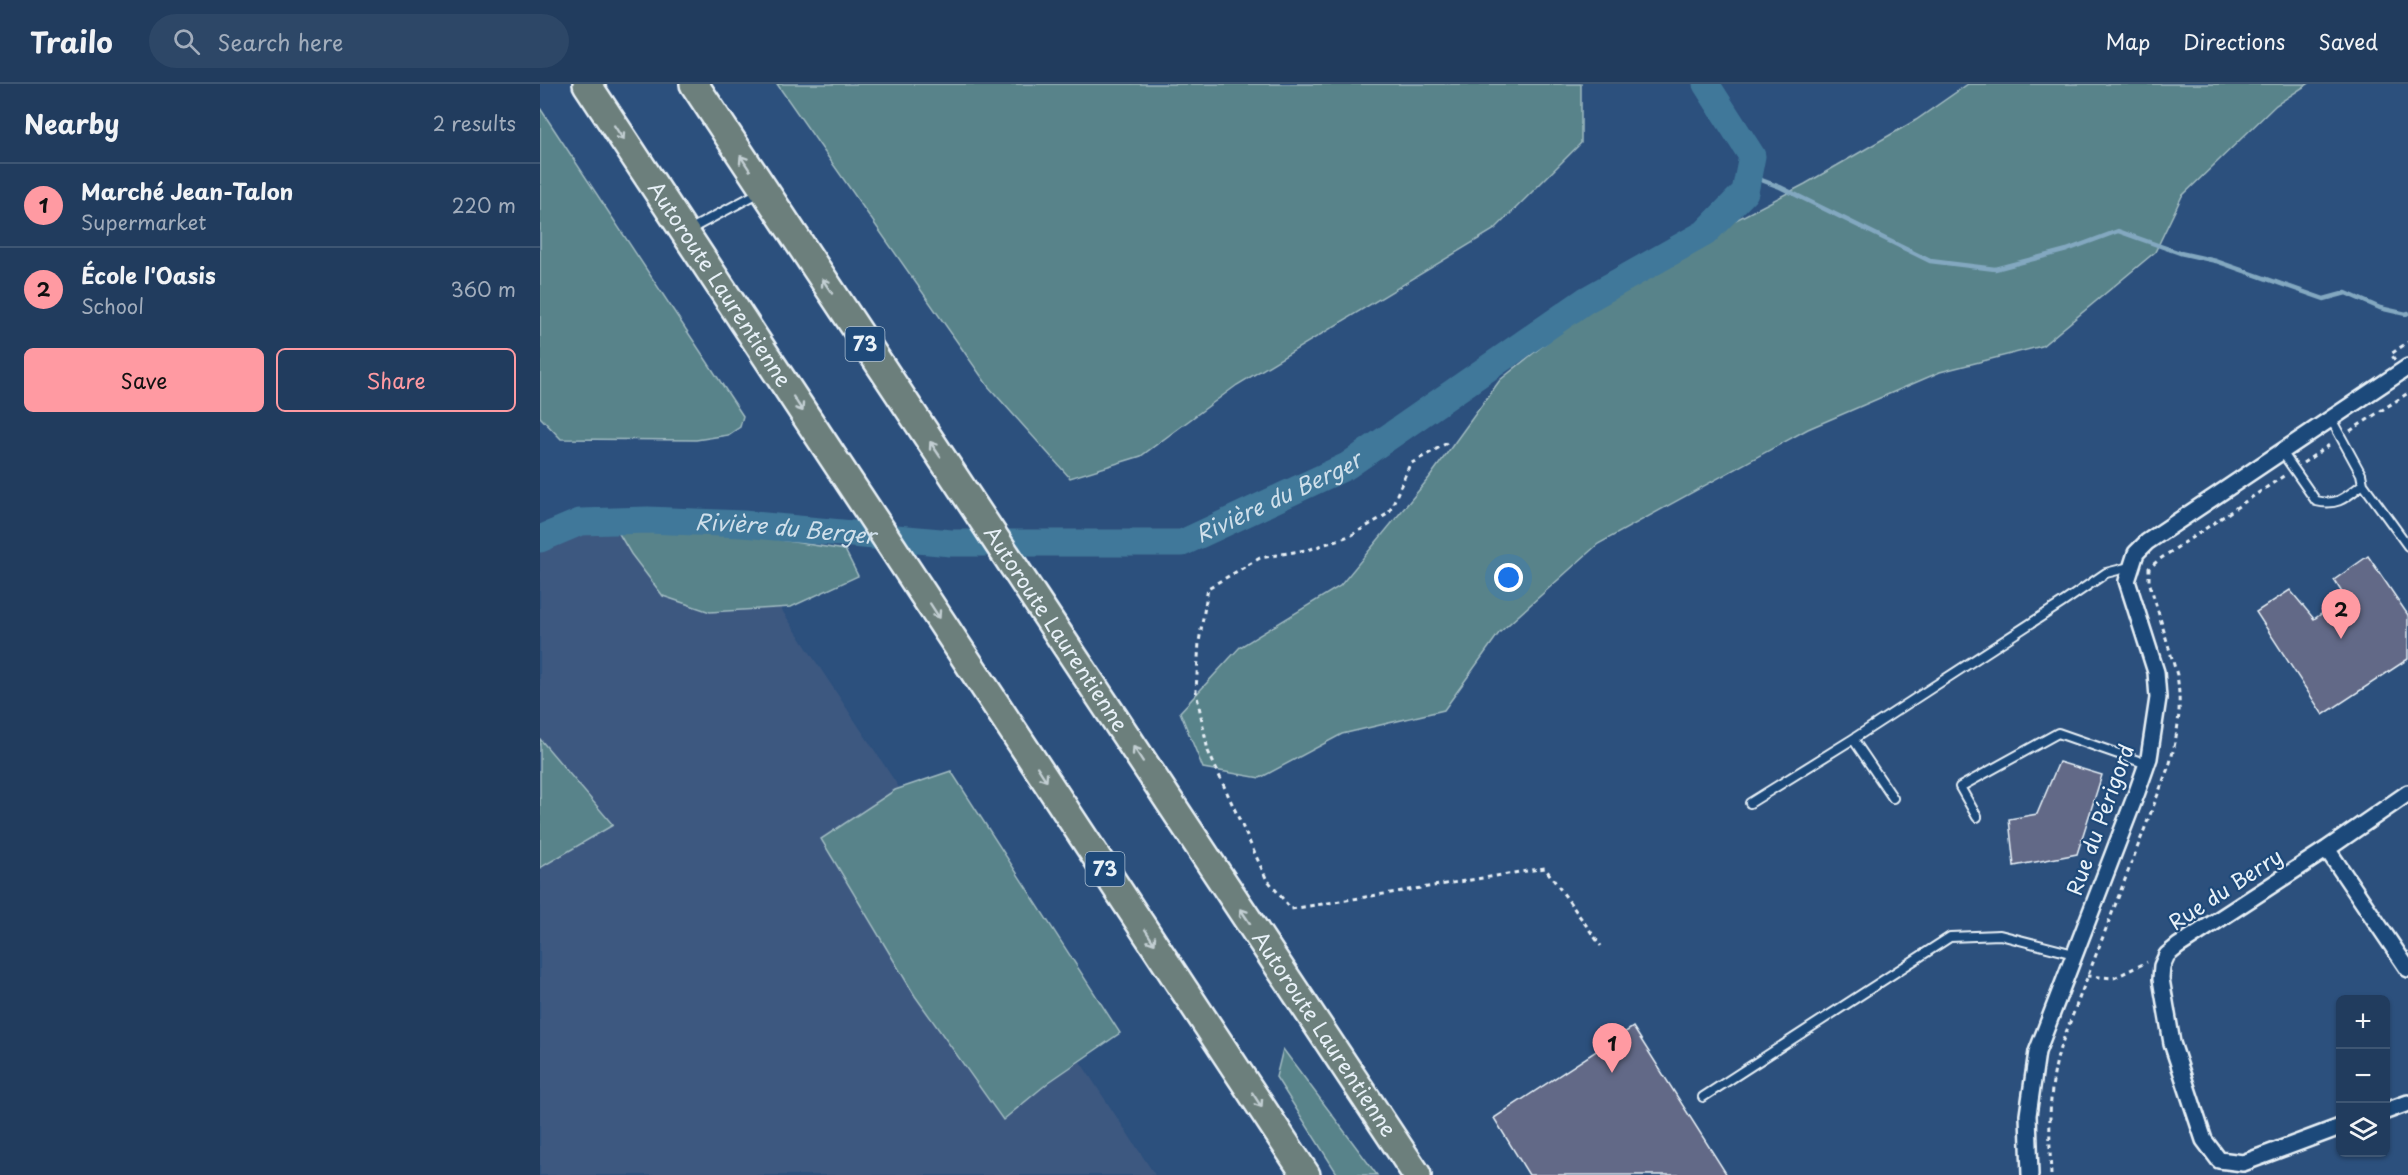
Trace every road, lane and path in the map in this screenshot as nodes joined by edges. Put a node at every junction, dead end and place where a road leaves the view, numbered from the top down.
1 (587, 84) edge
2 (694, 84) edge
3 (763, 190) junction
4 (685, 232) junction
5 (2408, 367) edge
6 (2408, 393) edge
7 (2331, 419) junction
8 (2341, 437) junction
9 (1447, 443) dead end
10 (2282, 452) junction
11 (2294, 469) junction
12 (2363, 484) junction
13 (2408, 546) edge
14 (2130, 567) junction
15 (1853, 739) junction
16 (2147, 764) junction
17 (2408, 792) edge
18 (1893, 798) dead end
19 (1750, 803) dead end
20 (1977, 817) dead end
21 (2327, 849) junction
22 (1600, 946) dead end
23 (2074, 954) junction
24 (2167, 955) junction
25 (2408, 969) edge
26 (2087, 976) junction
27 (1703, 1097) dead end
28 (2408, 1103) edge
29 (2390, 1109) edge
30 (2336, 1128) edge
31 (1306, 1175) edge
32 (1417, 1175) edge
33 (2030, 1175) edge
34 (2051, 1175) edge

1 -> 4 highway, Autoroute Laurentienne / 73
3 -> 2 highway, Autoroute Laurentienne / 73
3 - 4 lane
32 -> 3 highway, Autoroute Laurentienne / 73
4 -> 31 highway, Autoroute Laurentienne / 73
5 - 7 street
6 - 8 path
7 - 8 lane
7 - 10 street
8 - 11 path
8 - 12 lane
9 - 22 path
10 - 11 lane
10 - 14 street
11 - 12 lane
11 - 26 path
12 - 13 lane
14 - 15 lane
14 - 16 street, Rue du Périgord
15 - 18 lane
15 - 19 lane
16 - 20 lane
16 - 23 street, Rue du Périgord
17 - 21 street, Rue du Berry
21 - 24 street, Rue du Berry
21 - 25 street
23 - 27 lane
23 - 33 street, Rue du Périgord
24 - 26 path
24 - 30 street, Rue du Berry
26 - 34 path
28 - 29 street

